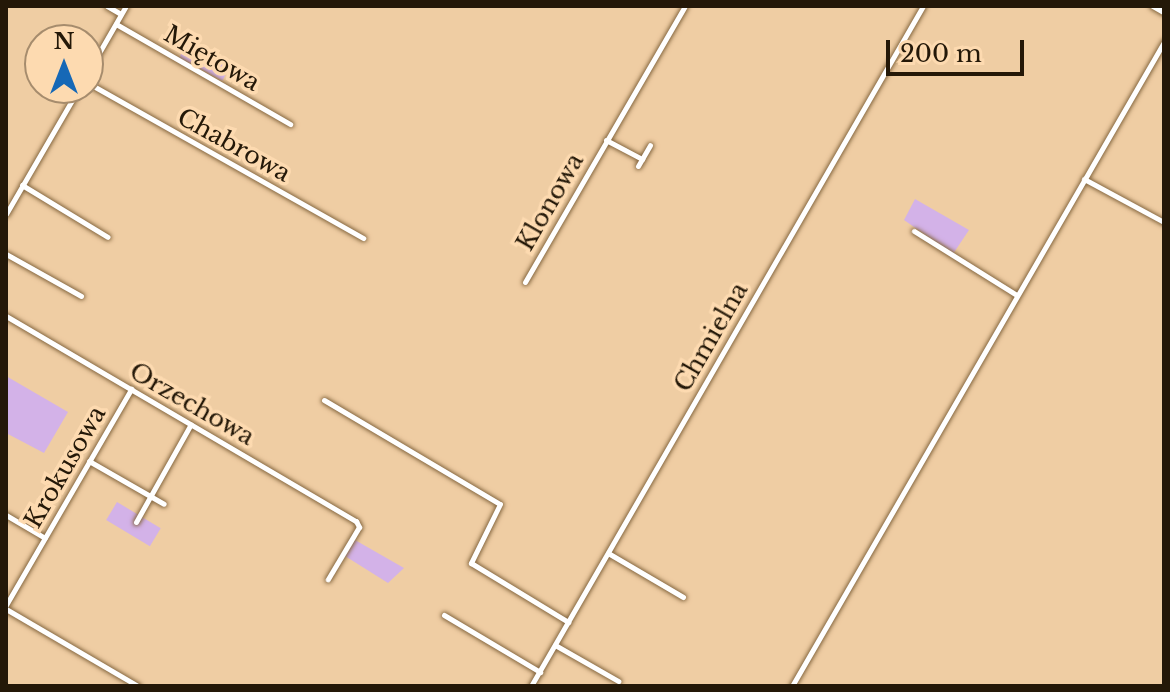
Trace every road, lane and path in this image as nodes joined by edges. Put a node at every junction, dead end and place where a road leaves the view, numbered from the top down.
1 (107, 6) edge
2 (126, 6) edge
3 (685, 6) edge
4 (923, 6) edge
5 (1153, 6) edge
6 (1164, 12) edge
7 (121, 14) junction
8 (116, 24) junction
9 (1164, 42) edge
10 (104, 45) edge
11 (104, 92) edge
12 (70, 104) edge
13 (290, 124) dead end
14 (606, 140) junction
15 (650, 145) dead end
16 (642, 159) junction
17 (638, 166) dead end
18 (1084, 179) junction
19 (22, 185) junction
20 (6, 214) edge
21 (1164, 222) edge
22 (914, 231) dead end
23 (108, 237) dead end
24 (363, 238) dead end
25 (6, 254) edge
26 (525, 282) dead end
27 (1017, 295) junction
28 (81, 296) dead end
29 (6, 316) edge
30 (131, 389) junction
31 (324, 400) dead end
32 (191, 424) junction
33 (89, 461) junction
34 (151, 496) junction
35 (164, 504) dead end
36 (6, 515) edge
37 (136, 522) dead end
38 (45, 538) junction
39 (608, 553) junction
40 (328, 579) dead end
41 (683, 597) dead end
42 (6, 607) edge
43 (444, 615) dead end
44 (568, 622) junction
45 (555, 645) junction
46 (540, 672) junction
47 (618, 681) dead end
48 (138, 686) edge
49 (531, 686) edge
50 (792, 686) edge

1 - 7 street
2 - 7 street
3 - 14 street, Klonowa
4 - 39 street, Chmielna
5 - 6 street
7 - 8 street
8 - 10 street
8 - 13 street, Miętowa
9 - 18 street
11 - 24 street, Chabrowa
12 - 19 street
14 - 16 street, Klonowa
14 - 26 street, Klonowa
15 - 16 street
16 - 17 street
18 - 21 street
18 - 27 street
19 - 20 street
19 - 23 street
22 - 27 street
25 - 28 street
27 - 50 street
29 - 30 street, Orzechowa
30 - 32 street, Orzechowa
30 - 33 street, Krokusowa
31 - 44 street
32 - 34 street
32 - 40 street, Orzechowa
33 - 34 street
33 - 38 street, Krokusowa
34 - 35 street
34 - 37 street
36 - 38 street
38 - 42 street, Krokusowa
39 - 41 street
39 - 44 street, Chmielna
42 - 48 street
43 - 46 street
44 - 45 street, Chmielna
45 - 46 street, Chmielna
45 - 47 street
46 - 49 street, Chmielna

